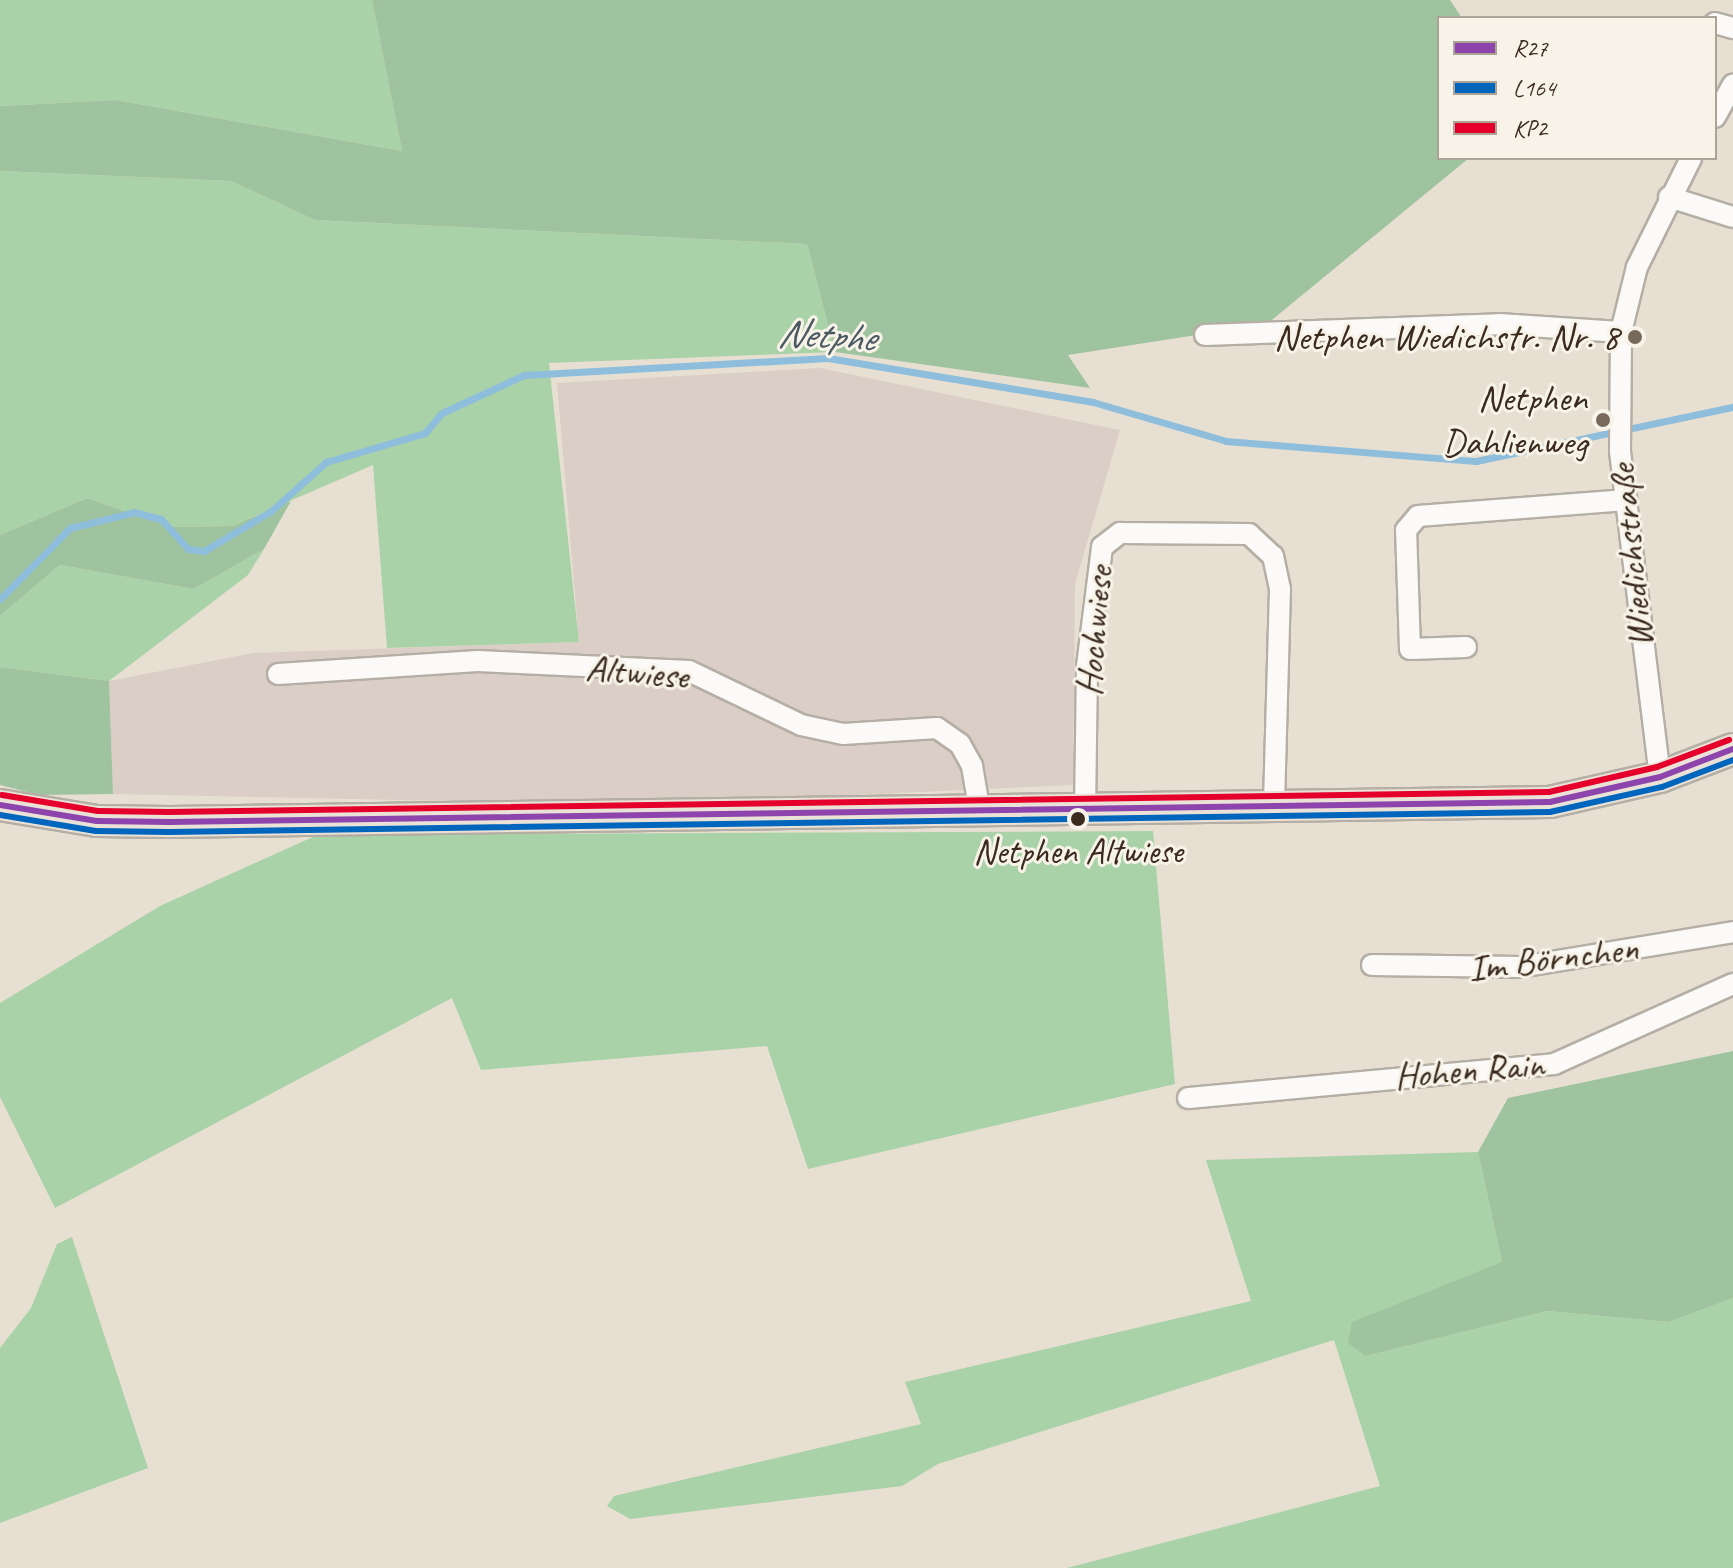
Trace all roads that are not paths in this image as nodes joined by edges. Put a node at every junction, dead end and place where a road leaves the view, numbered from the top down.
1 (1733, 85) edge
2 (1717, 113) edge
3 (1690, 160) edge
4 (1669, 197) junction
5 (1733, 217) edge
6 (1621, 332) junction
7 (1205, 335) dead end
8 (1626, 500) junction
9 (1466, 647) dead end
10 (278, 674) dead end
11 (1733, 749) edge
12 (1660, 777) junction
13 (1274, 802) junction
14 (0, 805) edge
15 (979, 807) junction
16 (1085, 811) junction
17 (1733, 932) edge
18 (1372, 965) dead end
19 (1733, 984) edge
20 (1188, 1098) dead end

1 - 2 street
3 - 4 street, Wiedichstraße
4 - 5 street
4 - 6 street, Wiedichstraße
6 - 7 street
6 - 8 street, Wiedichstraße
8 - 9 street
8 - 12 street, Wiedichstraße
10 - 15 street, Altwiese
11 - 12 main road
12 - 13 main road
13 - 16 main road
13 - 16 street, Hochwiese
14 - 15 main road
15 - 16 main road
17 - 18 street, Im Börnchen
19 - 20 street, Hohen Rain

